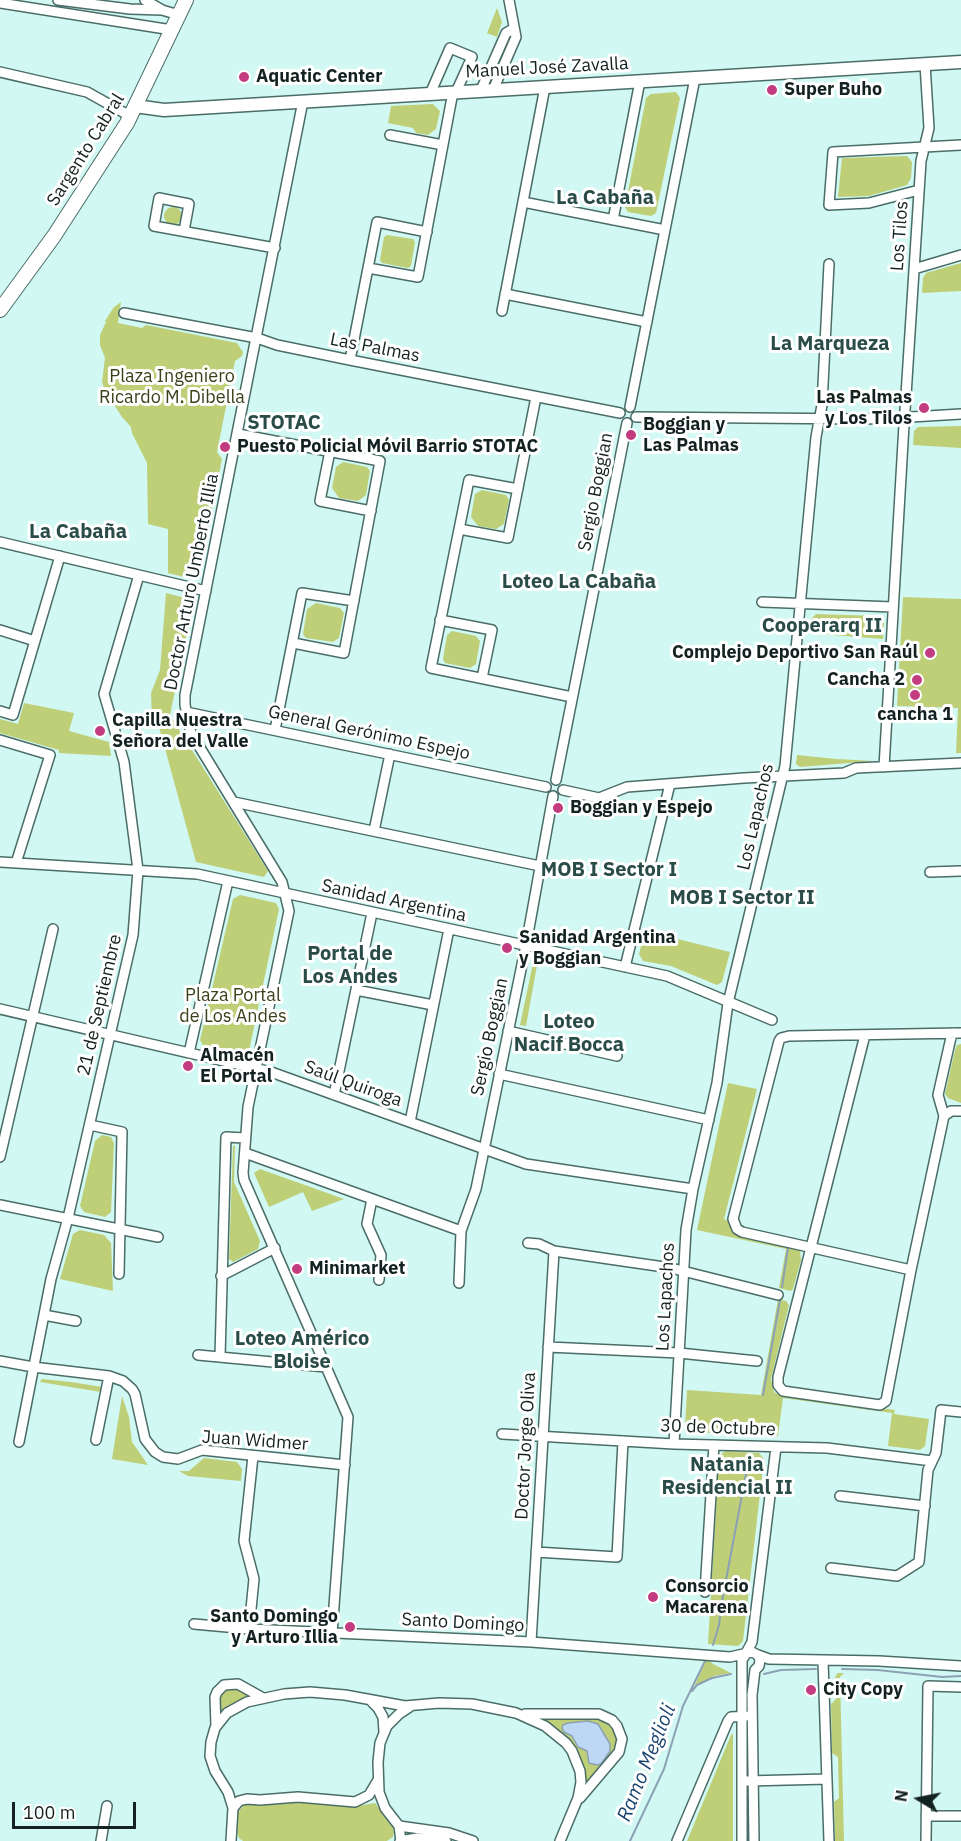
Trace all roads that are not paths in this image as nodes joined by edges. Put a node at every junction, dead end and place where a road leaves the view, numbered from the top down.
1 (58, 0) edge
2 (145, 0) edge
3 (186, 0) edge
4 (500, 0) edge
5 (83, 2) edge
6 (0, 3) edge
7 (509, 4) edge
8 (162, 10) junction
9 (179, 15) junction
10 (513, 29) junction
11 (172, 30) junction
12 (961, 62) edge
13 (925, 64) junction
14 (0, 72) edge
15 (695, 78) junction
16 (640, 81) junction
17 (545, 87) junction
18 (487, 90) junction
19 (455, 92) junction
20 (430, 94) junction
21 (303, 101) junction
22 (133, 111) junction
23 (390, 135) dead end
24 (443, 145) junction
25 (961, 145) edge
26 (925, 147) junction
27 (920, 190) junction
28 (523, 202) junction
29 (613, 220) junction
30 (665, 230) junction
31 (184, 231) junction
32 (427, 232) junction
33 (274, 248) junction
34 (961, 255) edge
35 (829, 264) dead end
36 (368, 268) junction
37 (914, 269) junction
38 (505, 294) junction
39 (2, 304) edge
40 (502, 312) dead end
41 (124, 313) dead end
42 (647, 322) junction
43 (257, 338) junction
44 (350, 360) junction
45 (536, 397) junction
46 (630, 406) junction
47 (620, 413) junction
48 (961, 414) edge
49 (636, 417) junction
50 (819, 418) junction
51 (904, 418) junction
52 (627, 423) junction
53 (238, 434) junction
54 (330, 451) junction
55 (518, 489) junction
56 (371, 511) junction
57 (459, 529) junction
58 (0, 542) edge
59 (60, 556) junction
60 (139, 575) junction
61 (206, 591) junction
62 (354, 601) junction
63 (762, 602) dead end
64 (800, 604) junction
65 (893, 606) junction
66 (440, 620) junction
67 (0, 630) edge
68 (35, 641) junction
69 (293, 643) junction
70 (482, 678) junction
71 (573, 697) junction
72 (0, 711) edge
73 (186, 712) junction
74 (275, 730) junction
75 (0, 740) edge
76 (390, 754) junction
77 (961, 763) edge
78 (884, 767) junction
79 (783, 776) junction
80 (556, 780) junction
81 (670, 784) junction
82 (546, 787) junction
83 (563, 790) junction
84 (553, 796) junction
85 (234, 802) junction
86 (374, 831) junction
87 (0, 862) edge
88 (16, 863) junction
89 (540, 866) junction
90 (138, 870) junction
91 (961, 871) edge
92 (930, 872) dead end
93 (228, 881) junction
94 (286, 894) junction
95 (372, 914) junction
96 (52, 929) dead end
97 (449, 929) junction
98 (526, 945) junction
99 (625, 967) junction
100 (356, 990) junction
101 (728, 1003) junction
102 (433, 1005) junction
103 (0, 1009) edge
104 (32, 1016) junction
105 (772, 1020) dead end
106 (508, 1031) junction
107 (957, 1033) edge
108 (111, 1035) junction
109 (865, 1035) junction
110 (189, 1053) junction
111 (617, 1056) dead end
112 (256, 1068) junction
113 (499, 1074) junction
114 (334, 1095) junction
115 (961, 1111) edge
116 (944, 1116) junction
117 (709, 1120) junction
118 (410, 1122) junction
119 (90, 1125) junction
120 (245, 1138) junction
121 (484, 1148) junction
122 (245, 1153) junction
123 (0, 1157) edge
124 (693, 1190) junction
125 (372, 1199) junction
126 (0, 1205) edge
127 (68, 1218) junction
128 (118, 1228) junction
129 (461, 1232) junction
130 (158, 1237) dead end
131 (528, 1243) dead end
132 (274, 1248) junction
133 (811, 1248) junction
134 (554, 1251) junction
135 (911, 1270) junction
136 (684, 1271) junction
137 (119, 1274) dead end
138 (221, 1276) junction
139 (379, 1280) dead end
140 (459, 1283) dead end
141 (778, 1295) dead end
142 (44, 1315) junction
143 (76, 1321) dead end
144 (548, 1347) junction
145 (679, 1353) junction
146 (198, 1355) dead end
147 (220, 1357) junction
148 (0, 1361) edge
149 (757, 1361) dead end
150 (33, 1367) junction
151 (326, 1368) junction
152 (109, 1376) junction
153 (961, 1412) edge
154 (502, 1434) dead end
155 (543, 1436) junction
156 (96, 1440) dead end
157 (623, 1441) junction
158 (19, 1442) dead end
159 (674, 1444) junction
160 (714, 1445) junction
161 (776, 1447) junction
162 (253, 1456) junction
163 (932, 1461) junction
164 (345, 1465) junction
165 (840, 1496) dead end
166 (925, 1506) junction
167 (536, 1552) junction
168 (831, 1568) dead end
169 (705, 1592) dead end
170 (194, 1624) dead end
171 (249, 1629) junction
172 (332, 1633) junction
173 (531, 1642) junction
174 (748, 1657) junction
175 (769, 1659) junction
176 (823, 1661) junction
177 (961, 1666) edge
178 (757, 1668) junction
179 (961, 1687) edge
180 (263, 1698) junction
181 (370, 1701) junction
182 (411, 1706) junction
183 (516, 1713) junction
184 (742, 1716) junction
185 (753, 1716) junction
186 (215, 1728) junction
187 (383, 1734) junction
188 (827, 1779) junction
189 (378, 1780) junction
190 (753, 1780) junction
191 (742, 1781) junction
192 (226, 1787) junction
193 (365, 1798) junction
194 (247, 1799) junction
195 (382, 1800) junction
196 (576, 1805) junction
197 (107, 1806) dead end
198 (234, 1808) junction
199 (926, 1816) junction
200 (961, 1816) edge
201 (399, 1826) junction
202 (232, 1839) edge
203 (101, 1841) edge
204 (400, 1841) edge
205 (446, 1841) edge
206 (473, 1841) edge
207 (560, 1841) edge
208 (678, 1841) edge
209 (742, 1841) edge
210 (754, 1841) edge
211 (829, 1841) edge
212 (926, 1841) edge

1 - 5 street
2 - 8 street
3 - 9 main road, Sargento Cabral
4 - 7 street
5 - 8 street
6 - 11 street
7 - 10 street
8 - 9 street
9 - 11 main road, Sargento Cabral
10 - 18 street
10 - 18 street
11 - 22 main road, Sargento Cabral
12 - 13 street, Manuel José Zavalla
13 - 15 street, Manuel José Zavalla
13 - 26 street, Los Tilos
14 - 22 street
15 - 16 street, Manuel José Zavalla
15 - 30 street
16 - 17 street, Manuel José Zavalla
16 - 29 street
17 - 18 street, Manuel José Zavalla
17 - 28 street
18 - 19 street, Manuel José Zavalla
19 - 20 street, Manuel José Zavalla
19 - 20 street
19 - 24 street
20 - 21 street, Manuel José Zavalla
21 - 22 street, Manuel José Zavalla
21 - 33 street, Doctor Arturo Umberto Illia
22 - 39 main road, Sargento Cabral
23 - 24 street
24 - 32 street
25 - 26 street
26 - 27 street, Los Tilos
26 - 27 street
27 - 37 street, Los Tilos
28 - 29 street
28 - 38 street
29 - 30 street
30 - 42 street
31 - 31 street
31 - 33 street
32 - 36 street
32 - 36 street
33 - 43 street, Doctor Arturo Umberto Illia
34 - 37 street
35 - 50 street, Los Lapachos
36 - 44 street
37 - 51 street, Los Tilos
38 - 40 street
38 - 42 street
41 - 43 street, Las Palmas
42 - 46 street
43 - 44 street, Las Palmas
43 - 53 street, Doctor Arturo Umberto Illia
44 - 45 street, Las Palmas
45 - 47 street, Las Palmas
45 - 55 street
46 - 47 street
46 - 49 street
47 - 52 street
48 - 51 street
49 - 50 street
49 - 52 street
50 - 51 street
50 - 64 street, Los Lapachos
51 - 65 street, Los Tilos
52 - 71 street, Sergio Boggian
53 - 54 street
53 - 61 street, Doctor Arturo Umberto Illia
54 - 56 street
54 - 56 street
55 - 57 street
55 - 57 street
56 - 62 street
57 - 66 street
58 - 59 street
59 - 60 street
59 - 68 street
60 - 61 street
60 - 90 street, 21 de Septiembre
61 - 73 street, Doctor Arturo Umberto Illia
62 - 69 street
62 - 69 street
63 - 64 street
64 - 65 street
64 - 79 street, Los Lapachos
65 - 78 street, Los Tilos
66 - 70 street
66 - 70 street
67 - 68 street
68 - 72 street
69 - 74 street
70 - 71 street
71 - 80 street, Sergio Boggian
73 - 74 street, General Gerónimo Espejo
73 - 85 street, Doctor Arturo Umberto Illia
74 - 76 street, General Gerónimo Espejo
75 - 88 street
76 - 82 street, General Gerónimo Espejo
76 - 86 street
77 - 78 street
78 - 79 street
79 - 81 street
79 - 101 street, Los Lapachos
80 - 82 street
80 - 83 street
81 - 83 street
81 - 99 street
82 - 84 street
83 - 84 street
84 - 89 street, Sergio Boggian
85 - 86 street
85 - 94 street, Doctor Arturo Umberto Illia
86 - 89 street
87 - 88 street, Sanidad Argentina
88 - 90 street, Sanidad Argentina
89 - 98 street, Sergio Boggian
90 - 93 street, Sanidad Argentina
90 - 108 street, 21 de Septiembre
91 - 92 street
93 - 94 street, Sanidad Argentina
93 - 110 street
94 - 95 street, Sanidad Argentina
94 - 112 street, Doctor Arturo Umberto Illia
95 - 97 street, Sanidad Argentina
95 - 100 street
96 - 104 street
97 - 98 street, Sanidad Argentina
97 - 102 street
98 - 99 street, Sanidad Argentina
98 - 106 street, Sergio Boggian
99 - 101 street, Sanidad Argentina
100 - 102 street
100 - 114 street
101 - 105 street, Sanidad Argentina
101 - 117 street, Los Lapachos
102 - 118 street
103 - 104 street, Saúl Quiroga
104 - 108 street, Saúl Quiroga
104 - 123 street
106 - 111 street
106 - 113 street, Sergio Boggian
107 - 109 street
107 - 116 street
108 - 110 street, Saúl Quiroga
108 - 119 street, 21 de Septiembre
109 - 133 street
109 - 133 street
110 - 112 street, Saúl Quiroga
112 - 114 street, Saúl Quiroga
112 - 120 street, Doctor Arturo Umberto Illia
113 - 117 street
113 - 121 street, Sergio Boggian
114 - 118 street, Saúl Quiroga
115 - 116 street
116 - 135 street
117 - 124 street, Los Lapachos
118 - 121 street, Saúl Quiroga
119 - 127 street, 21 de Septiembre
119 - 128 street
120 - 122 street, Doctor Arturo Umberto Illia
120 - 138 street
121 - 124 street, Saúl Quiroga
121 - 129 street, Sergio Boggian
122 - 125 street
122 - 132 street, Doctor Arturo Umberto Illia
124 - 136 street, Los Lapachos
125 - 129 street
125 - 139 street
126 - 127 street
127 - 128 street
127 - 142 street, 21 de Septiembre
128 - 130 street
128 - 137 street
129 - 140 street, Sergio Boggian
131 - 134 street
132 - 138 street
132 - 151 street, Doctor Arturo Umberto Illia
133 - 135 street
133 - 135 street
134 - 136 street
134 - 144 street, Doctor Jorge Oliva
136 - 141 street
136 - 145 street, Los Lapachos
138 - 147 street
142 - 143 street
142 - 150 street, 21 de Septiembre
144 - 145 street
144 - 155 street, Doctor Jorge Oliva
145 - 149 street
145 - 159 street, Los Lapachos
146 - 147 street
147 - 151 street
148 - 150 street, Juan Widmer
150 - 152 street, Juan Widmer
150 - 158 street, 21 de Septiembre
151 - 164 street, Doctor Arturo Umberto Illia
152 - 156 street
152 - 162 street, Juan Widmer
153 - 163 street
154 - 155 street, 30 de Octubre
155 - 157 street, 30 de Octubre
155 - 167 street, Doctor Jorge Oliva
157 - 159 street, 30 de Octubre
157 - 167 street
159 - 160 street, 30 de Octubre
160 - 161 street, 30 de Octubre
160 - 169 street
161 - 163 street, 30 de Octubre
161 - 174 street
162 - 164 street, Juan Widmer
162 - 171 street
163 - 166 street
164 - 172 street, Doctor Arturo Umberto Illia
165 - 166 street
166 - 168 street
167 - 173 street, Doctor Jorge Oliva
170 - 171 street, Santo Domingo
171 - 172 street, Santo Domingo
172 - 173 street, Santo Domingo
173 - 174 street, Santo Domingo
174 - 175 street
174 - 178 street
174 - 178 street
174 - 184 street
175 - 176 street
175 - 178 street
176 - 177 street
176 - 188 street
178 - 185 street
179 - 199 street
180 - 181 street
180 - 186 street
180 - 186 street
181 - 182 street
181 - 187 street
182 - 183 street
182 - 187 street
183 - 196 street
183 - 196 street
184 - 185 street
184 - 191 street
184 - 208 street
185 - 190 street
186 - 192 street
187 - 189 street
188 - 190 street
188 - 211 street
189 - 193 street
189 - 195 street
190 - 191 street
190 - 210 street
191 - 209 street
192 - 194 street
192 - 198 street
193 - 194 street
193 - 195 street
194 - 198 street
195 - 201 street
196 - 207 street
197 - 203 street
198 - 202 street
199 - 200 street
199 - 212 street
201 - 204 street
201 - 206 street
204 - 205 street

